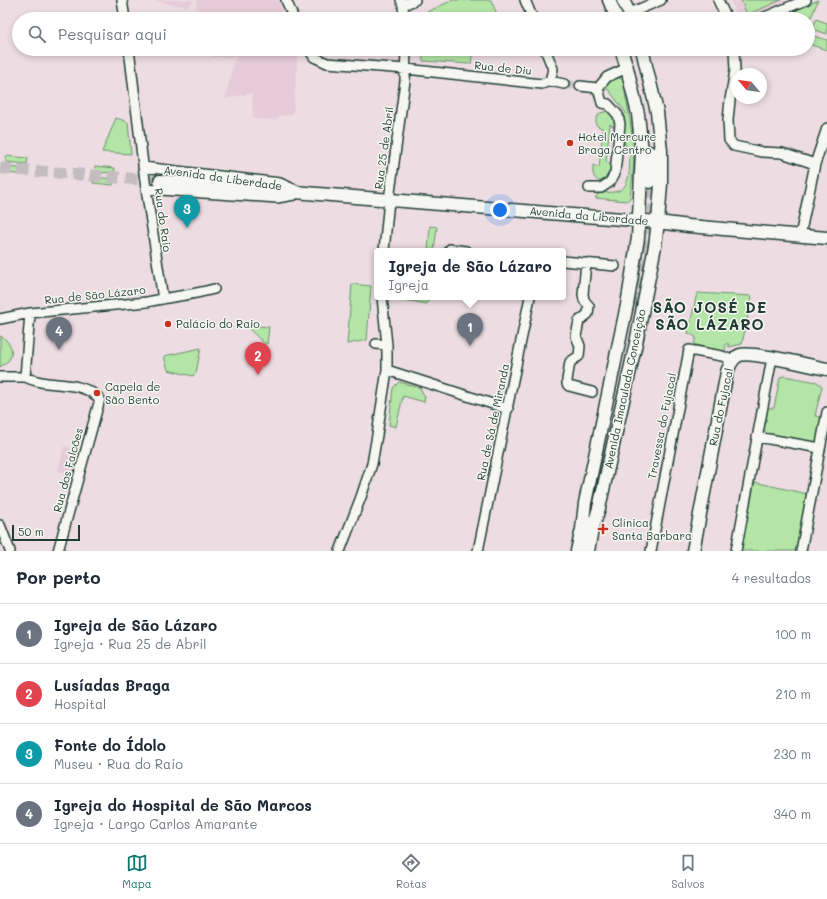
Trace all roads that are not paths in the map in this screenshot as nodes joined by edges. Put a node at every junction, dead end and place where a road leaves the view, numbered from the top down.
1 (122, 0) edge
2 (286, 0) edge
3 (415, 0) edge
4 (525, 0) edge
5 (601, 0) edge
6 (609, 0) edge
7 (615, 0) edge
8 (623, 0) edge
9 (661, 0) edge
10 (718, 0) edge
11 (806, 0) edge
12 (402, 2) edge
13 (124, 12) edge
14 (291, 12) edge
15 (403, 12) edge
16 (529, 12) edge
17 (606, 12) edge
18 (614, 12) edge
19 (624, 12) edge
20 (627, 12) edge
21 (638, 12) edge
22 (724, 12) edge
23 (777, 12) edge
24 (130, 56) edge
25 (313, 56) edge
26 (406, 56) edge
27 (548, 56) edge
28 (623, 56) edge
29 (631, 56) edge
30 (637, 56) edge
31 (644, 56) edge
32 (734, 56) edge
33 (627, 68) junction
34 (406, 69) junction
35 (550, 81) junction
36 (564, 84) tunnel mouth
37 (580, 86) tunnel mouth
38 (598, 88) junction
39 (826, 134) edge
40 (815, 164) junction
41 (143, 167) junction
42 (160, 181) tunnel mouth
43 (589, 188) dead end
44 (146, 189) junction
45 (302, 193) junction
46 (389, 200) junction
47 (639, 221) junction
48 (658, 222) junction
49 (800, 236) junction
50 (827, 238) edge
51 (384, 248) edge
52 (566, 261) edge
53 (586, 263) junction
54 (615, 266) dead end
55 (214, 289) dead end
56 (163, 299) junction
57 (382, 300) edge
58 (529, 300) edge
59 (636, 305) tunnel mouth
60 (30, 314) junction
61 (0, 319) edge
62 (376, 344) dead end
63 (386, 345) junction
64 (772, 358) junction
65 (732, 360) junction
66 (827, 369) edge
67 (387, 370) junction
68 (25, 377) junction
69 (0, 378) edge
70 (592, 392) dead end
71 (508, 409) junction
72 (827, 412) edge
73 (757, 438) junction
74 (820, 448) junction
75 (0, 525) edge
76 (587, 530) junction
77 (10, 551) edge
78 (58, 551) edge
79 (340, 551) edge
80 (478, 551) edge
81 (577, 551) edge
82 (588, 551) edge
83 (651, 551) edge
84 (693, 551) edge
85 (736, 551) edge
86 (801, 551) edge

1 - 13 street
2 - 14 street
3 - 12 street
4 - 16 street
5 - 17 main road
6 - 18 main road
7 - 19 main road
8 - 20 main road
9 - 21 street
10 - 22 street
11 - 23 street
12 - 15 street
24 - 41 street, Rua do Raio
25 - 34 street, Rua de Diu
26 - 34 street, Rua 25 de Abril
27 - 35 street
28 - 33 main road, Avenida Imaculada Conceição
29 - 30 main road
31 - 48 main road, Avenida Imaculada Conceição
32 - 40 street
33 - 38 street
33 - 47 main road, Avenida Imaculada Conceição
34 - 35 street, Rua de Diu
34 - 46 street, Rua 25 de Abril
35 - 36 street, Rua de Diu
37 - 38 street
38 - 43 street
39 - 40 street
40 - 49 street
41 - 44 street, Rua do Raio
41 - 45 street, Avenida da Liberdade
42 - 45 main road, Avenida da Liberdade
44 - 45 street, Avenida da Liberdade
44 - 56 street, Rua do Raio
45 - 46 main road, Avenida da Liberdade
46 - 47 main road, Avenida da Liberdade
46 - 51 street, Rua 25 de Abril
47 - 48 main road, Avenida da Liberdade
47 - 76 main road, Avenida Imaculada Conceição
48 - 49 main road, Avenida da Liberdade
48 - 76 main road, Avenida Imaculada Conceição
49 - 50 main road, Avenida da Liberdade
52 - 53 street
53 - 54 street
53 - 70 street
55 - 56 street, Rua de São Lázaro
56 - 60 street, Rua de São Lázaro
57 - 63 street
58 - 71 street, Rua de Sá de Miranda
59 - 76 main road, Avenida Imaculada Conceição
60 - 61 street, Rua de São Lázaro
60 - 68 street
62 - 63 street
63 - 67 street
64 - 65 main road, Rua do Fujacal
64 - 66 main road, Rua do Fujacal
64 - 73 street
65 - 83 street, Travessa do Fujacal
65 - 84 main road, Rua do Fujacal
67 - 71 street
67 - 79 street
68 - 69 street
68 - 78 street, Rua dos Falcões
71 - 80 street, Rua de Sá de Miranda
72 - 74 street
73 - 74 street
73 - 85 street
74 - 86 street
75 - 77 street
76 - 81 main road, Avenida Imaculada Conceição
76 - 82 main road, Avenida Imaculada Conceição

